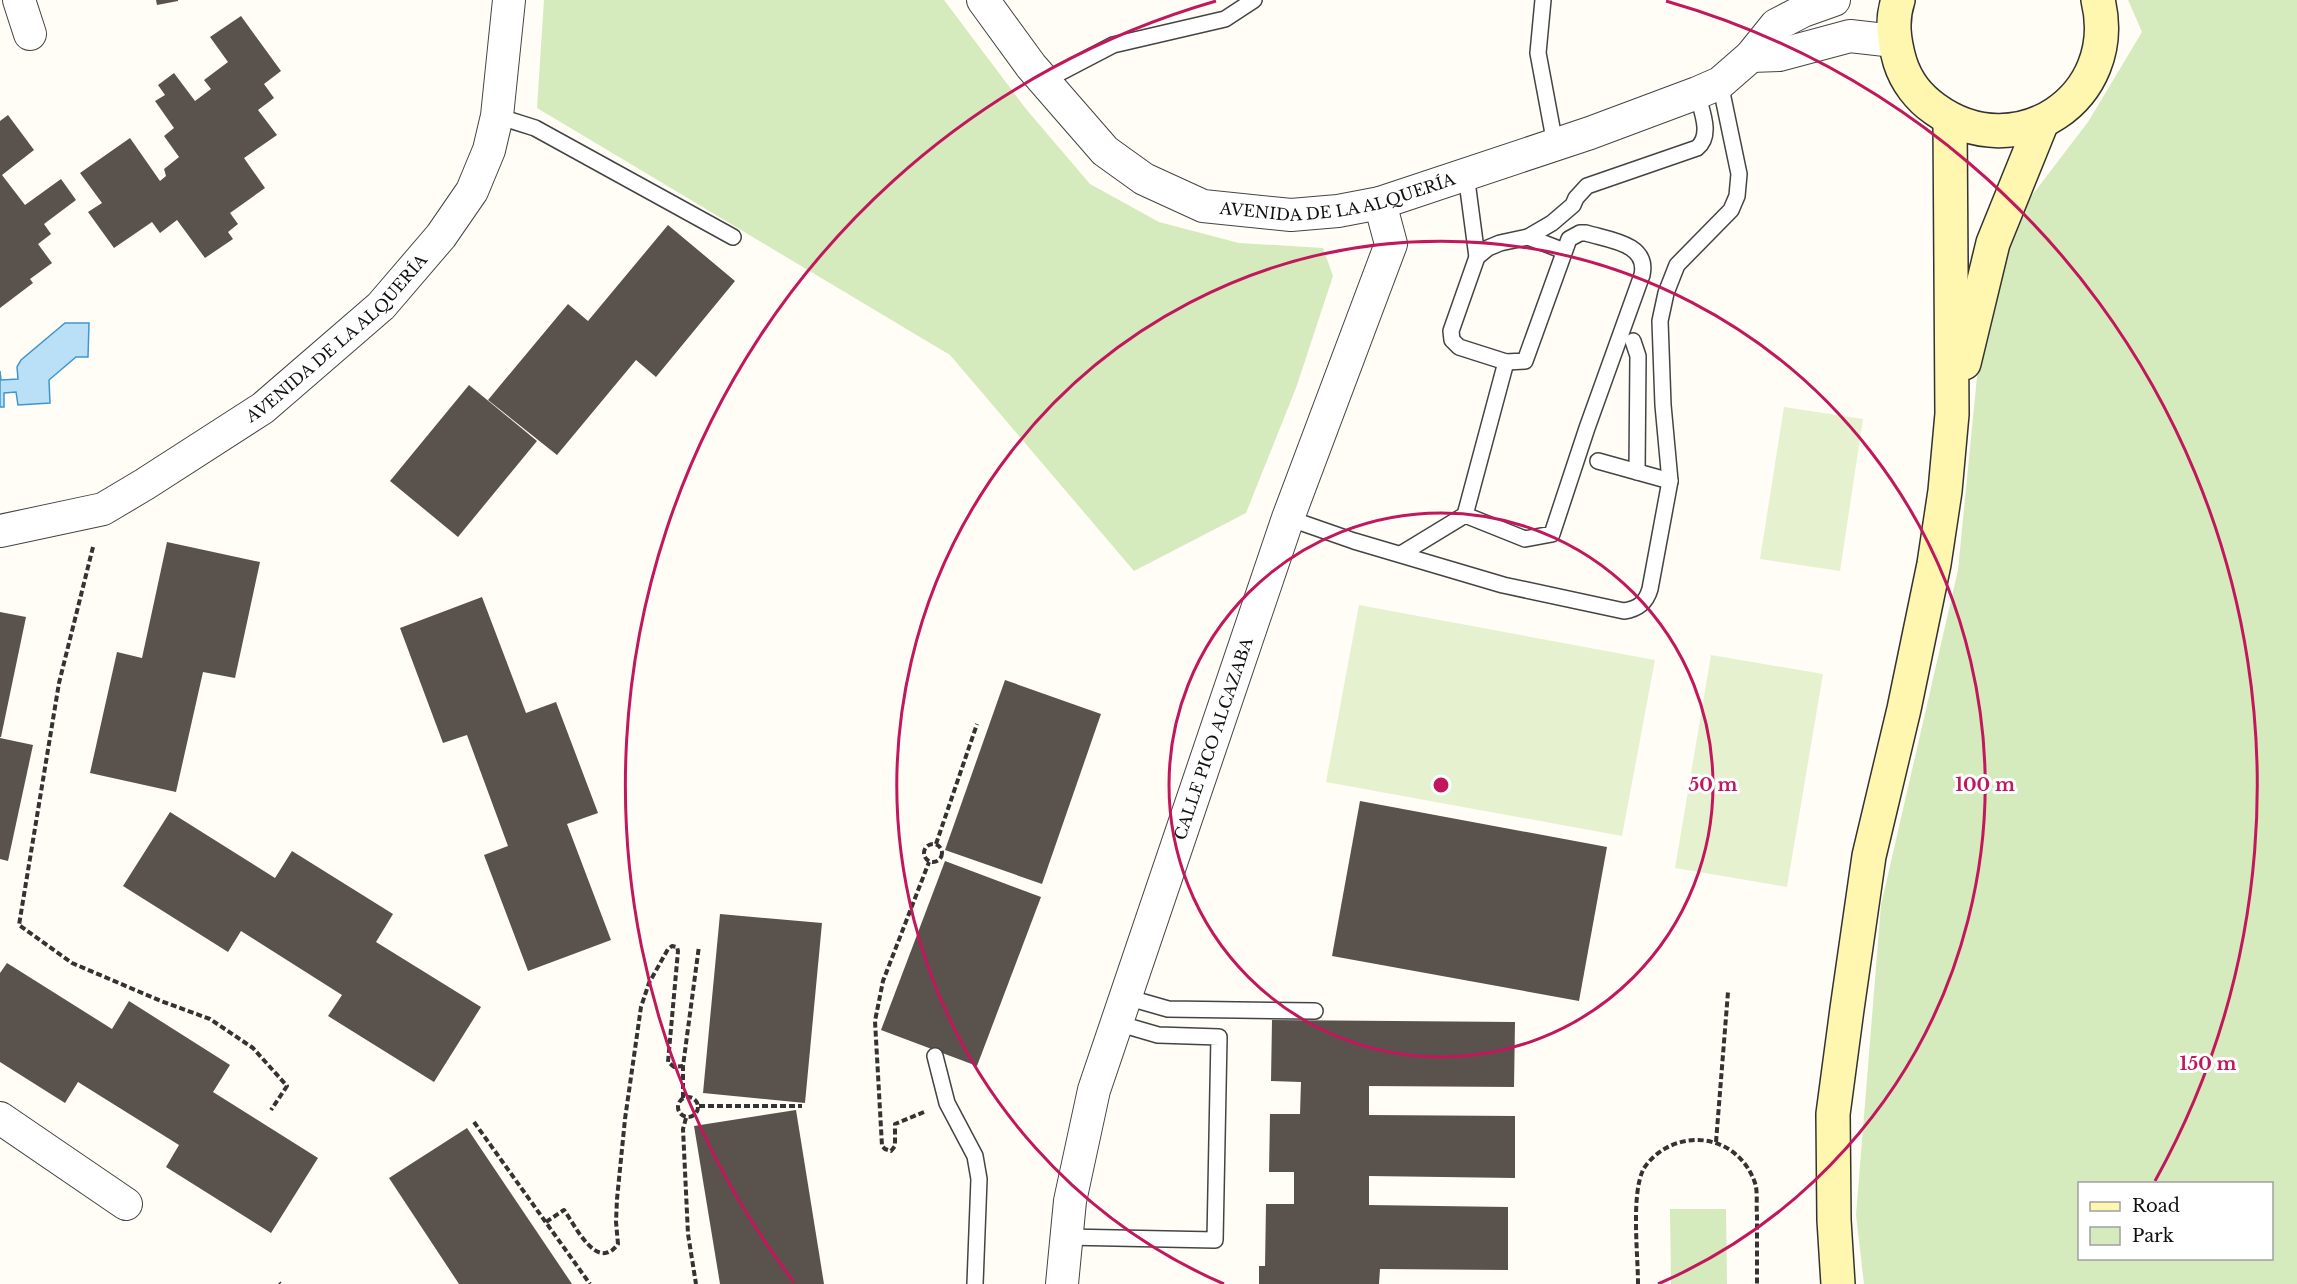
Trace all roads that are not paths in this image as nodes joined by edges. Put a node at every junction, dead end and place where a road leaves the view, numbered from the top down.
1 (19, 0) edge
2 (509, 0) edge
3 (983, 0) edge
4 (1254, 0) edge
5 (1543, 0) edge
6 (1834, 0) edge
7 (1898, 0) edge
8 (2098, 0) edge
9 (30, 34) dead end
10 (1894, 41) junction
11 (1751, 56) junction
12 (1044, 81) junction
13 (1709, 88) junction
14 (497, 116) junction
15 (1950, 120) junction
16 (2042, 122) junction
17 (1555, 144) junction
18 (1466, 174) junction
19 (1380, 203) junction
20 (733, 237) dead end
21 (1527, 237) junction
22 (1564, 251) junction
23 (1477, 257) junction
24 (1633, 341) dead end
25 (1506, 362) junction
26 (1952, 414) junction
27 (1598, 461) dead end
28 (1637, 472) junction
29 (1670, 481) junction
30 (1465, 514) junction
31 (1288, 518) junction
32 (0, 531) edge
33 (1401, 554) junction
34 (1121, 1010) junction
35 (1315, 1011) dead end
36 (935, 1056) dead end
37 (0, 1118) edge
38 (126, 1204) dead end
39 (1066, 1237) junction
40 (975, 1284) edge
41 (1062, 1284) edge
42 (1838, 1284) edge

1 - 9 street
2 - 14 street, AVENIDA DE LA ALQUERÍA
3 - 12 street, AVENIDA DE LA ALQUERÍA
4 - 12 lane
5 - 17 lane
6 - 11 street, AVENIDA DE LA ALQUERÍA
7 - 10 main road
8 - 16 main road
10 - 11 street
10 - 15 main road
11 - 13 street, AVENIDA DE LA ALQUERÍA
12 - 19 street, AVENIDA DE LA ALQUERÍA
13 - 17 street, AVENIDA DE LA ALQUERÍA
13 - 21 lane
13 - 29 lane
14 - 20 lane
14 - 32 street, AVENIDA DE LA ALQUERÍA
15 - 16 main road
15 - 26 main road
16 - 26 main road
17 - 18 street, AVENIDA DE LA ALQUERÍA
18 - 19 street, AVENIDA DE LA ALQUERÍA
18 - 23 lane
19 - 31 street, CALLE PICO ALCAZABA
21 - 22 lane
21 - 23 lane
22 - 25 lane
22 - 30 lane
23 - 25 lane
24 - 28 lane
25 - 30 lane
26 - 42 main road
27 - 28 lane
28 - 29 lane
29 - 33 lane
30 - 33 lane
31 - 33 lane
31 - 34 street, CALLE PICO ALCAZABA
34 - 35 lane
34 - 39 street, CALLE PICO ALCAZABA
34 - 39 lane
36 - 40 lane
37 - 38 street
39 - 41 street, CALLE PICO ALCAZABA

